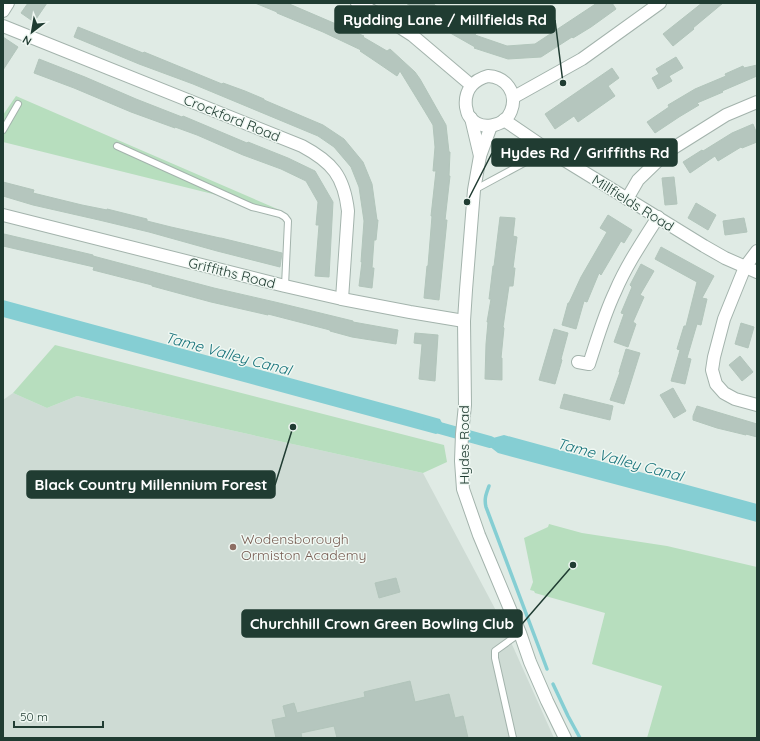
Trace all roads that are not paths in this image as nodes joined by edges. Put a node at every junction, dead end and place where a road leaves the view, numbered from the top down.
1 (8, 3) edge
2 (357, 3) edge
3 (660, 3) edge
4 (3, 11) edge
5 (3, 26) edge
6 (471, 85) junction
7 (514, 97) junction
8 (757, 102) edge
9 (18, 104) dead end
10 (471, 118) junction
11 (504, 120) junction
12 (491, 126) junction
13 (3, 130) edge
14 (117, 146) dead end
15 (548, 150) junction
16 (480, 156) junction
17 (474, 190) junction
18 (627, 199) junction
19 (3, 215) edge
20 (658, 217) junction
21 (757, 251) edge
22 (745, 267) junction
23 (757, 272) edge
24 (286, 286) junction
25 (342, 299) junction
26 (464, 321) junction
27 (578, 362) dead end
28 (757, 405) edge
29 (520, 633) junction
30 (513, 738) edge
31 (565, 738) edge

1 - 4 street
2 - 6 street
3 - 7 street
5 - 25 street, Crockford Road
6 - 7 street
6 - 10 street, Hydes Road
7 - 11 street
8 - 18 street
9 - 13 lane
10 - 12 street
10 - 16 street, Hydes Road
11 - 12 street
11 - 15 street, Millfields Road
12 - 16 street, Hydes Road
14 - 24 lane
15 - 17 lane
15 - 18 street, Millfields Road
16 - 17 street, Hydes Road
17 - 26 street, Hydes Road
18 - 20 street, Millfields Road
19 - 24 street, Griffiths Road
20 - 22 street, Millfields Road
20 - 27 street
21 - 22 street
22 - 23 street, Millfields Road
22 - 28 street
24 - 25 street, Griffiths Road
25 - 26 street, Griffiths Road
26 - 29 street, Hydes Road
29 - 30 lane
29 - 31 street, Hydes Road

